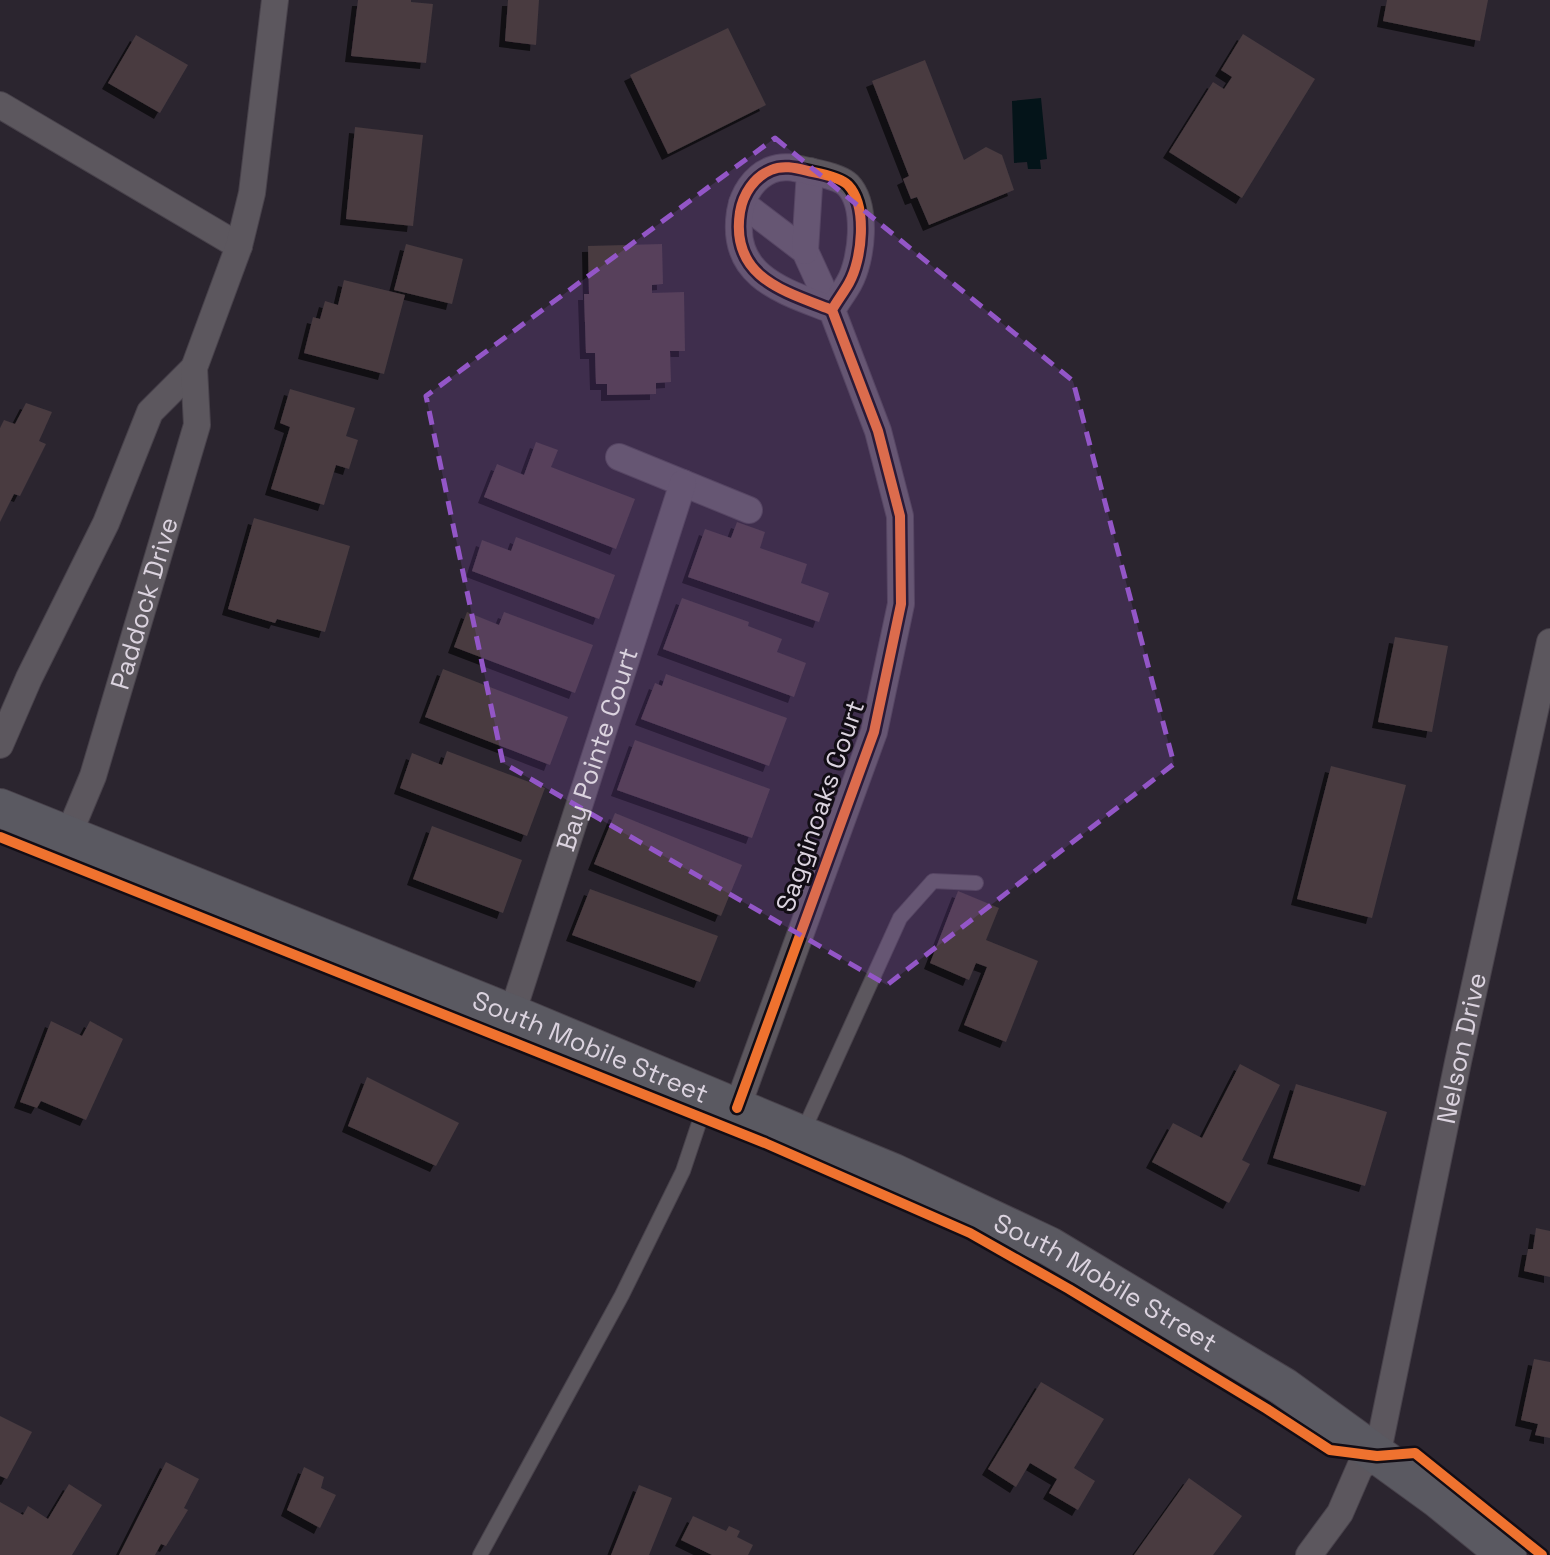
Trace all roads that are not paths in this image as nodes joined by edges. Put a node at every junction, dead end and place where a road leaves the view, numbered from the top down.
1 (275, 0) edge
2 (0, 105) edge
3 (810, 171) junction
4 (742, 203) junction
5 (239, 246) junction
6 (805, 251) junction
7 (832, 310) junction
8 (194, 368) junction
9 (619, 457) dead end
10 (683, 483) junction
11 (749, 510) dead end
12 (1550, 642) edge
13 (0, 745) edge
14 (0, 808) edge
15 (68, 836) junction
16 (976, 883) dead end
17 (512, 1014) junction
18 (723, 1102) junction
19 (802, 1135) junction
20 (1377, 1457) junction
21 (480, 1555) edge
22 (1309, 1555) edge
23 (1507, 1555) edge

1 - 5 street, Paddock Drive
2 - 5 street
3 - 4 street
3 - 6 street
3 - 7 street
4 - 6 street
4 - 7 street
5 - 8 street, Paddock Drive
6 - 7 street, Sagginoaks Court
7 - 18 street, Sagginoaks Court
8 - 13 street, Paddock Drive
8 - 15 street, Paddock Drive
9 - 10 street
10 - 11 street
10 - 17 street, Bay Pointe Court
12 - 20 street, Nelson Drive
14 - 15 main road, South Mobile Street
15 - 17 main road, South Mobile Street
16 - 19 lane
17 - 18 main road, South Mobile Street
18 - 19 main road, South Mobile Street
18 - 21 lane
19 - 20 main road, South Mobile Street
20 - 22 street
20 - 23 main road, South Mobile Street

